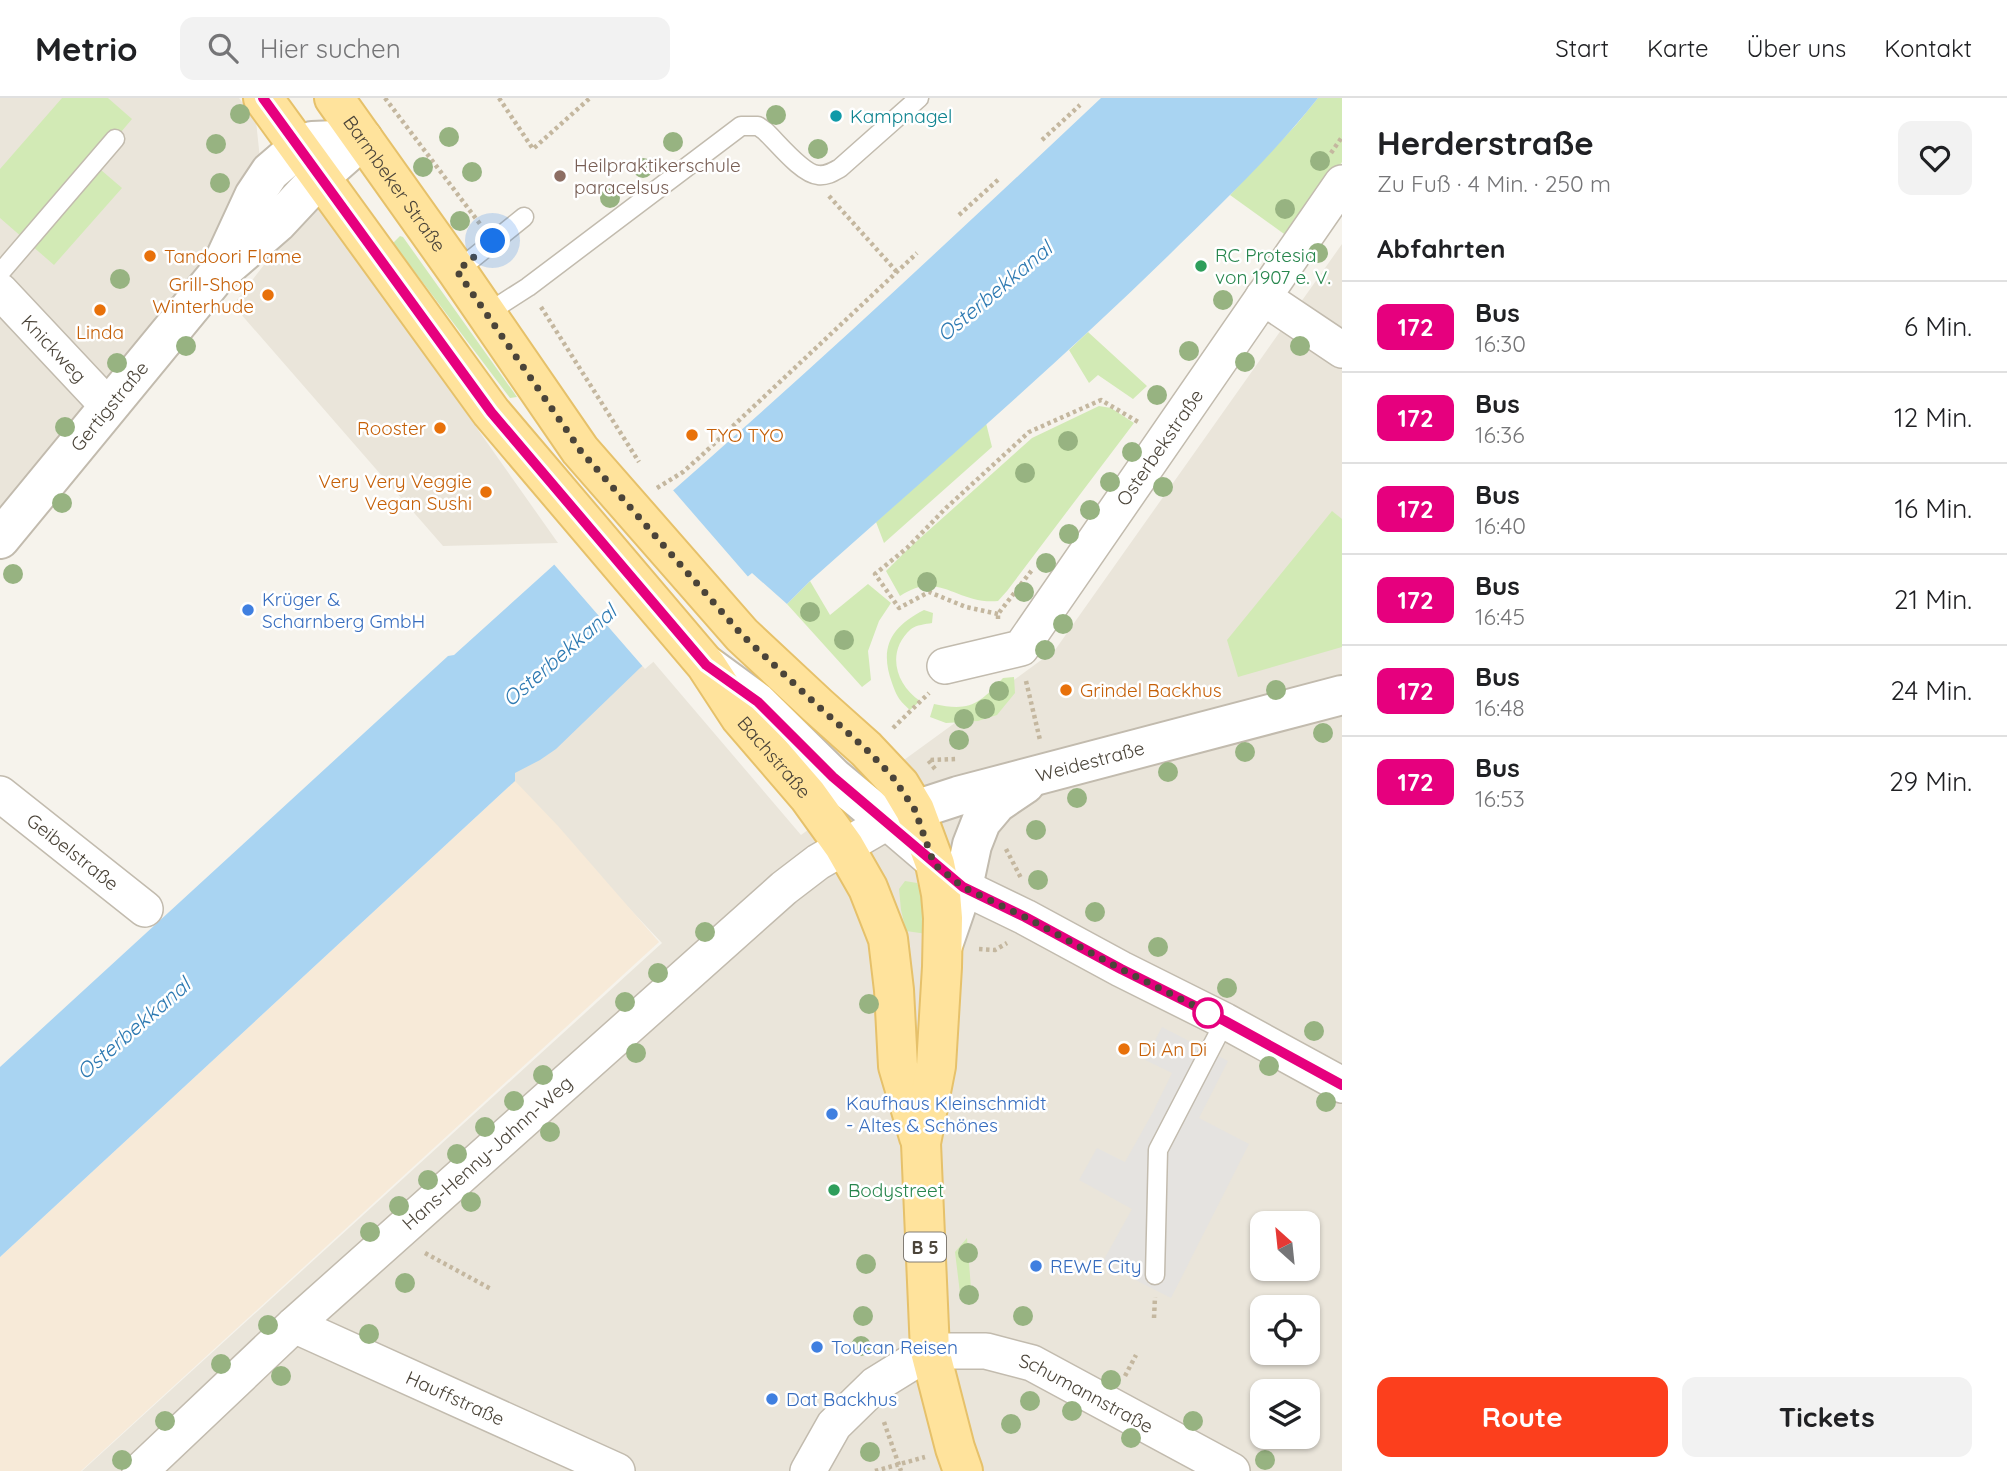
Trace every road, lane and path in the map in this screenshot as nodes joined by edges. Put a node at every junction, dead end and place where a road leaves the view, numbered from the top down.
1 (263, 98) edge
2 (334, 98) edge
3 (384, 98) edge
4 (499, 98) edge
5 (590, 98) edge
6 (919, 98) edge
7 (1080, 105) dead end
8 (115, 139) dead end
9 (363, 139) junction
10 (1042, 140) dead end
11 (310, 162) junction
12 (807, 172) junction
13 (1000, 178) dead end
14 (1342, 183) edge
15 (959, 215) dead end
16 (524, 217) dead end
17 (493, 241) junction
18 (917, 253) dead end
19 (457, 271) junction
20 (897, 272) junction
21 (0, 273) edge
22 (528, 287) junction
23 (0, 291) edge
24 (1263, 297) junction
25 (486, 314) junction
26 (1342, 350) edge
27 (108, 406) junction
28 (1143, 425) dead end
29 (642, 466) dead end
30 (643, 497) junction
31 (0, 539) edge
32 (998, 614) dead end
33 (706, 665) junction
34 (945, 666) joint
35 (1342, 695) edge
36 (893, 728) dead end
37 (1042, 773) junction
38 (0, 794) edge
39 (901, 816) junction
40 (844, 846) junction
41 (949, 875) junction
42 (145, 909) dead end
43 (1225, 1021) junction
44 (1342, 1085) edge
45 (921, 1143) junction
46 (439, 1260) dead end
47 (1156, 1275) dead end
48 (491, 1289) dead end
49 (294, 1325) junction
50 (930, 1351) junction
51 (875, 1385) junction
52 (959, 1460) edge
53 (900, 1464) junction
54 (140, 1471) edge
55 (617, 1471) edge
56 (808, 1471) edge
57 (875, 1471) edge
58 (901, 1471) edge
59 (1232, 1471) edge

1 - 11 main road, B 5
2 - 9 main road, Barmbeker Straße / B 5
3 - 17 path
4 - 5 path
6 - 12 lane
7 - 10 path
8 - 21 lane
9 - 11 street, Gertigstraße
9 - 19 main road, Barmbeker Straße / B 5
11 - 27 street, Gertigstraße
11 - 33 main road, B 5
12 - 20 path
12 - 22 lane
13 - 15 path
14 - 24 street, Osterbekstraße
16 - 17 lane
17 - 19 lane
18 - 20 path
19 - 25 main road, Barmbeker Straße / B 5
20 - 30 path
22 - 25 lane
22 - 29 path
23 - 27 street, Knickweg
24 - 26 street
24 - 34 street, Osterbekstraße
25 - 30 main road, Barmbeker Straße / B 5
27 - 31 street, Gertigstraße
28 - 32 path
30 - 39 main road, B 5
33 - 39 street
33 - 40 main road, Bachstraße / B 5
34 - 36 path
35 - 37 street, Weidestraße
37 - 39 street, Weidestraße
37 - 41 street
38 - 42 street, Geibelstraße
39 - 40 street, Weidestraße
39 - 41 main road, B 5
40 - 45 main road, B 5
40 - 49 street, Hans-Henny-Jahnn-Weg
41 - 43 street
41 - 45 main road, B 5
43 - 44 street
43 - 47 lane
45 - 50 main road, B 5
46 - 48 path
49 - 54 street, Hans-Henny-Jahnn-Weg
49 - 55 street, Hauffstraße
50 - 51 street
50 - 52 main road, B 5
50 - 59 street, Schumannstraße
51 - 53 path
51 - 56 street
52 - 53 path
53 - 57 path
53 - 58 path

